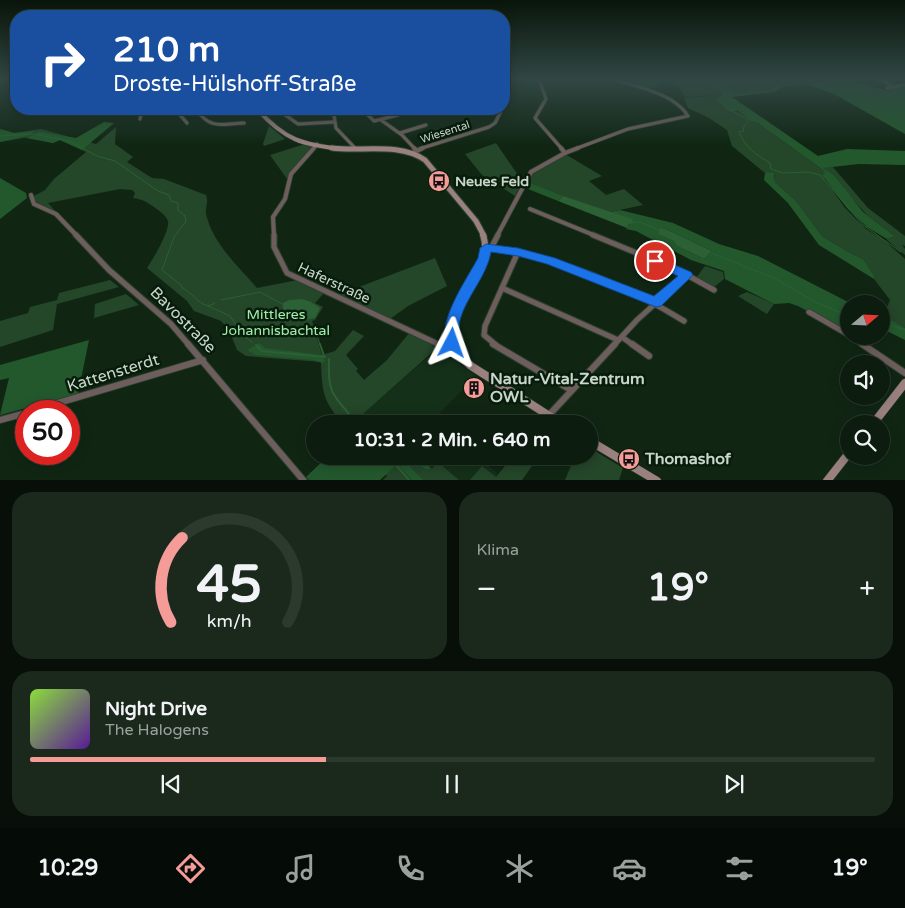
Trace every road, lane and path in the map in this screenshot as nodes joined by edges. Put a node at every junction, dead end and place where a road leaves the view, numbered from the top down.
1 (545, 101) edge
2 (672, 101) edge
3 (141, 115) edge
4 (181, 115) edge
5 (199, 115) edge
6 (264, 115) edge
7 (285, 115) edge
8 (333, 115) edge
9 (368, 115) edge
10 (398, 115) edge
11 (498, 115) edge
12 (140, 119) dead end
13 (381, 120) junction
14 (187, 122) dead end
15 (334, 122) junction
16 (244, 123) dead end
17 (426, 125) dead end
18 (400, 134) junction
19 (317, 144) junction
20 (355, 148) dead end
21 (415, 152) junction
22 (565, 153) junction
23 (31, 195) dead end
24 (530, 209) dead end
25 (488, 248) junction
26 (518, 252) junction
27 (687, 275) junction
28 (502, 288) junction
29 (714, 290) dead end
30 (656, 302) junction
31 (809, 312) dead end
32 (684, 321) dead end
33 (840, 330) edge
34 (620, 339) junction
35 (452, 343) junction
36 (863, 345) edge
37 (650, 356) dead end
38 (203, 360) junction
39 (905, 373) edge
40 (904, 385) edge
41 (571, 390) junction
42 (68, 400) edge
43 (15, 415) edge
44 (549, 415) joint
45 (879, 415) edge
46 (0, 420) edge
47 (598, 446) edge
48 (840, 465) edge
49 (304, 480) edge
50 (657, 480) edge
51 (827, 480) edge

1 - 22 street
2 - 22 street
3 - 12 street
4 - 14 street
5 - 16 street
6 - 19 main road
7 - 15 street
8 - 15 street
9 - 13 street
10 - 13 street
11 - 21 street, Wiesental
13 - 18 street
15 - 20 street
17 - 18 street
18 - 21 street
19 - 21 main road
19 - 35 street, Haferstraße
21 - 25 main road
22 - 25 street
23 - 38 street, Bavostraße
24 - 27 street
25 - 26 street
25 - 35 main road
26 - 28 street
26 - 30 street
27 - 29 street
27 - 30 street
28 - 34 street
28 - 41 street
30 - 32 street
30 - 34 street
31 - 33 street
34 - 37 street
34 - 41 street
35 - 44 main road
36 - 39 street
38 - 42 street, Kattensterdt
38 - 49 street, Bavostraße
40 - 45 main road
41 - 44 street
43 - 46 street
47 - 50 main road
48 - 51 main road

